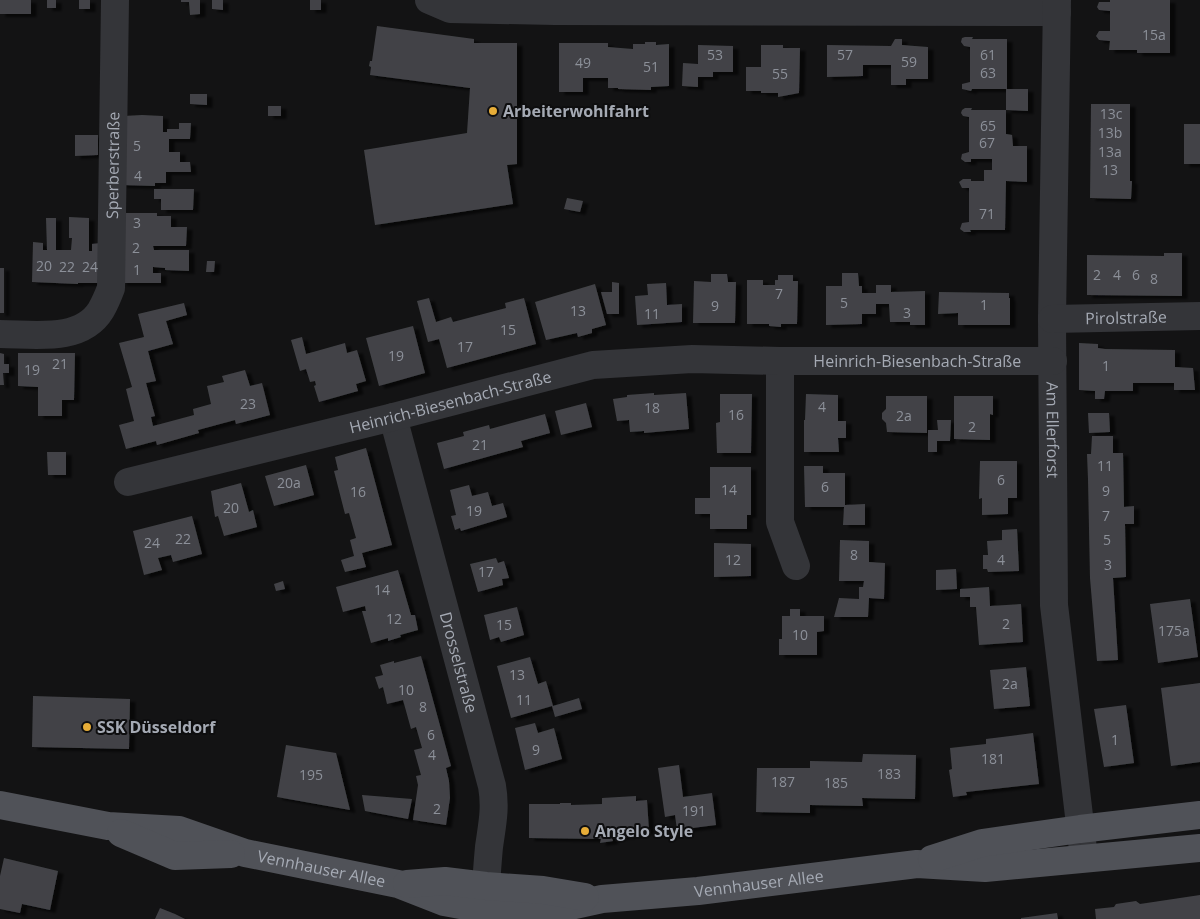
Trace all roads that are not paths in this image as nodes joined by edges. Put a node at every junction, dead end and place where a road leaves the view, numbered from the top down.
1 (115, 0) edge
2 (429, 0) edge
3 (1057, 6) edge
4 (1200, 316) edge
5 (1052, 319) junction
6 (0, 334) edge
7 (780, 361) junction
8 (1053, 361) junction
9 (393, 418) junction
10 (128, 482) dead end
11 (796, 566) dead end
12 (0, 805) edge
13 (1200, 815) edge
14 (1080, 829) junction
15 (1200, 848) edge
16 (1084, 858) junction
17 (917, 864) junction
18 (485, 898) junction

1 - 6 street, Sperberstraße
2 - 3 street
3 - 5 street, Am Ellerforst
4 - 5 street, Pirolstraße
5 - 8 street, Am Ellerforst
7 - 8 street, Heinrich-Biesenbach-Straße
7 - 9 street, Heinrich-Biesenbach-Straße
7 - 11 street
8 - 14 street, Am Ellerforst
9 - 10 street, Heinrich-Biesenbach-Straße
9 - 18 street, Drosselstraße
12 - 18 main road, Vennhauser Allee
13 - 14 main road, Vennhauser Allee
14 - 16 street, Am Ellerforst
14 - 17 main road, Vennhauser Allee
15 - 16 main road, Vennhauser Allee
16 - 17 main road, Vennhauser Allee
17 - 18 main road, Vennhauser Allee

